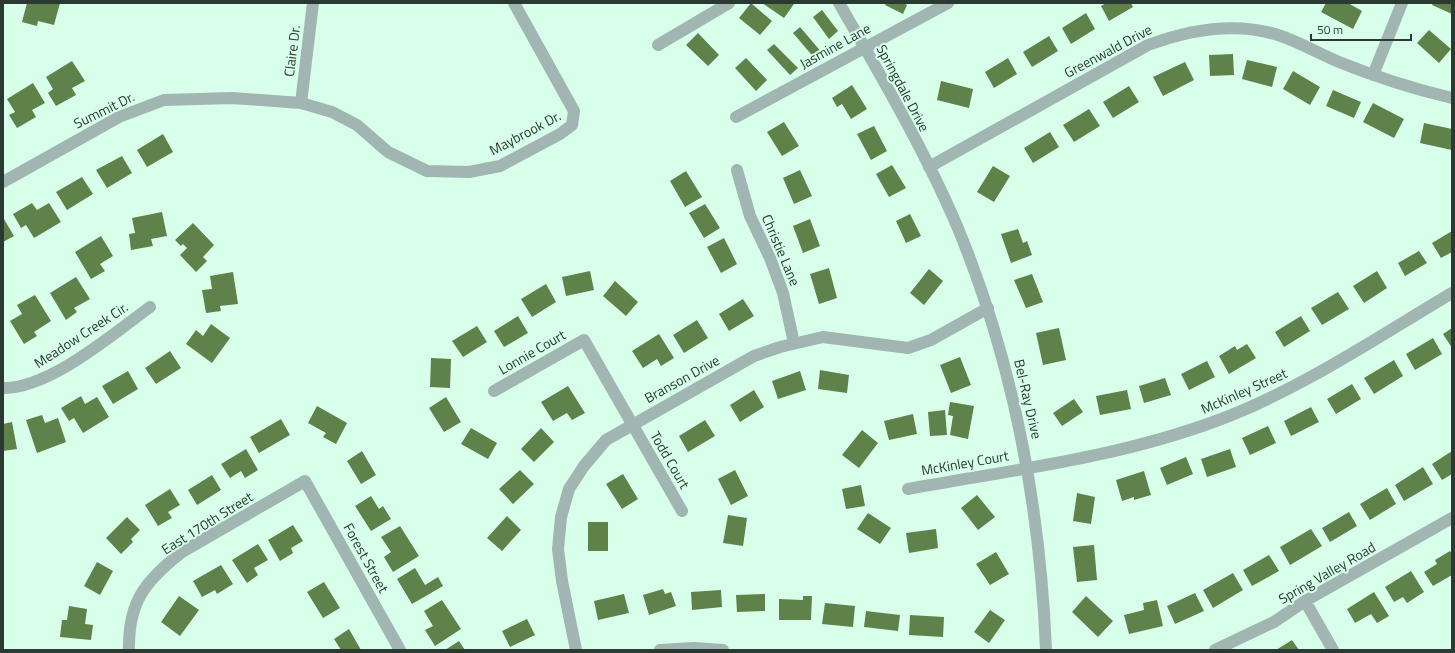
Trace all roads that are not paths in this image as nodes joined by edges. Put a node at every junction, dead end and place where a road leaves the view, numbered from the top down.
1 (313, 3) edge
2 (514, 3) edge
3 (730, 3) edge
4 (839, 3) edge
5 (948, 3) edge
6 (1402, 3) edge
7 (658, 45) dead end
8 (864, 47) junction
9 (1374, 75) junction
10 (1452, 98) edge
11 (301, 103) junction
12 (736, 117) dead end
13 (929, 167) junction
14 (737, 170) dead end
15 (3, 182) edge
16 (1452, 293) edge
17 (150, 307) dead end
18 (988, 308) junction
19 (794, 343) junction
20 (3, 388) edge
21 (494, 391) dead end
22 (632, 425) junction
23 (1028, 467) junction
24 (305, 481) joint
25 (908, 489) dead end
26 (682, 511) dead end
27 (1452, 518) edge
28 (1305, 602) junction
29 (129, 650) edge
30 (400, 650) edge
31 (576, 650) edge
32 (660, 650) edge
33 (724, 650) edge
34 (1046, 650) edge
35 (1215, 650) edge
36 (1333, 650) edge

1 - 11 street, Claire Dr.
2 - 11 street, Maybrook Dr.
3 - 7 street
4 - 8 street, Springdale Drive
5 - 8 street, Jasmine Lane
6 - 9 street
8 - 12 street, Jasmine Lane
8 - 13 street, Springdale Drive
9 - 10 street, Greenwald Drive
9 - 13 street, Greenwald Drive
11 - 15 street, Summit Dr.
13 - 18 street, Bel-Ray Drive
14 - 19 street, Christie Lane
16 - 23 street, McKinley Street
17 - 20 street, Meadow Creek Cir.
18 - 19 street, Branson Drive
18 - 23 street, Bel-Ray Drive
19 - 22 street, Branson Drive
21 - 22 street, Lonnie Court
22 - 26 street, Todd Court
22 - 31 street, Branson Drive
23 - 25 street, McKinley Court
23 - 34 street, Bel-Ray Drive
24 - 29 street, East 170th Street
24 - 30 street, Forest Street
27 - 28 street, Spring Valley Road
28 - 35 street, Spring Valley Road
28 - 36 street
32 - 33 street

